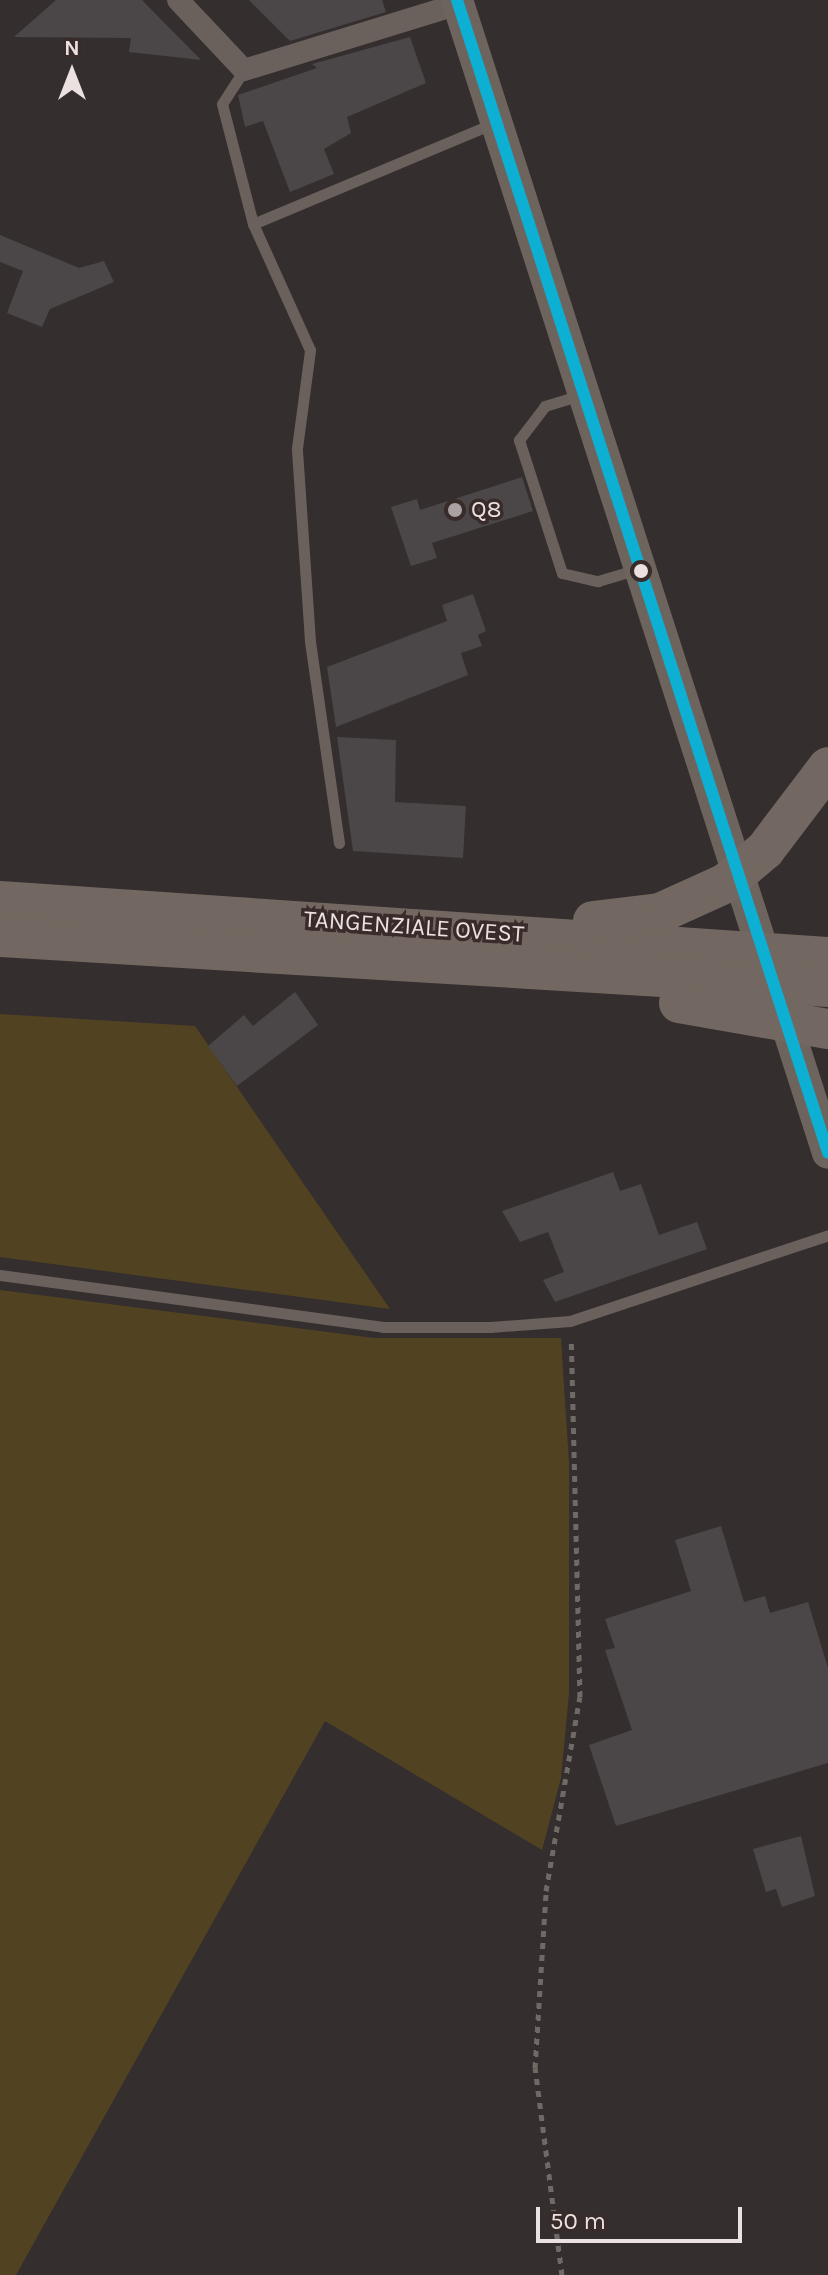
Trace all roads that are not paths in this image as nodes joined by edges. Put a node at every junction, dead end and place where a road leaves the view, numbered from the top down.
1 (178, 0) edge
2 (458, 2) edge
3 (244, 70) junction
4 (496, 122) junction
5 (253, 224) junction
6 (586, 394) junction
7 (640, 568) junction
8 (828, 767) edge
9 (339, 843) dead end
10 (0, 901) edge
11 (0, 937) edge
12 (828, 957) edge
13 (679, 960) junction
14 (828, 987) edge
15 (828, 1029) edge
16 (828, 1153) edge
17 (828, 1235) edge
18 (0, 1275) edge

1 - 3 street
2 - 3 street
2 - 4 street
3 - 5 lane
4 - 5 lane
4 - 6 street
5 - 9 lane
6 - 7 street
6 - 7 lane
7 - 16 street
8 - 13 highway
10 - 13 highway, TANGENZIALE OVEST
11 - 13 highway, TANGENZIALE OVEST
12 - 13 highway, TANGENZIALE OVEST
13 - 14 highway, TANGENZIALE OVEST
13 - 15 highway
17 - 18 lane

